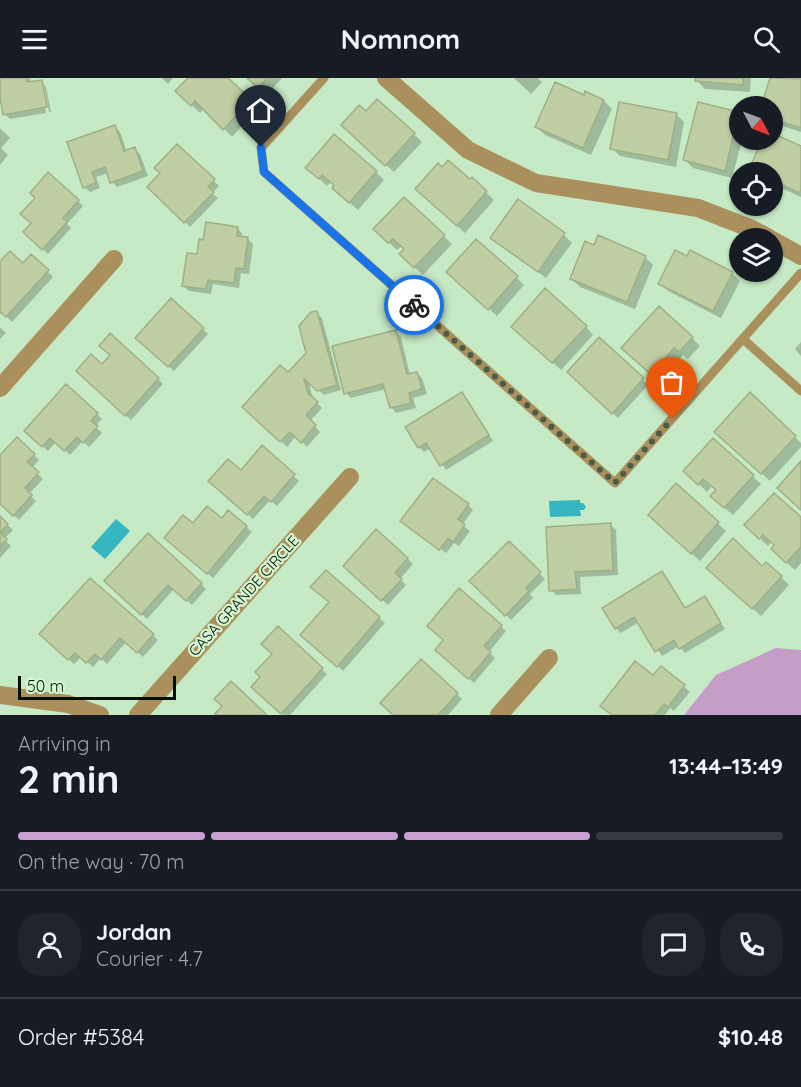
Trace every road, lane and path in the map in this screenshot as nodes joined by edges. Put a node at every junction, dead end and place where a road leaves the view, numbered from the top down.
1 (324, 78) edge
2 (386, 78) edge
3 (749, 228) edge
4 (783, 246) edge
5 (801, 256) edge
6 (114, 259) dead end
7 (801, 273) edge
8 (743, 339) junction
9 (0, 388) edge
10 (801, 391) edge
11 (350, 477) dead end
12 (549, 658) dead end
13 (0, 696) edge
14 (100, 715) edge
15 (138, 715) edge
16 (499, 715) edge

1 - 8 lane
2 - 3 street
4 - 5 street
6 - 9 street
7 - 8 lane
8 - 10 lane
11 - 15 street, CASA GRANDE CIRCLE
12 - 16 street
13 - 14 street

